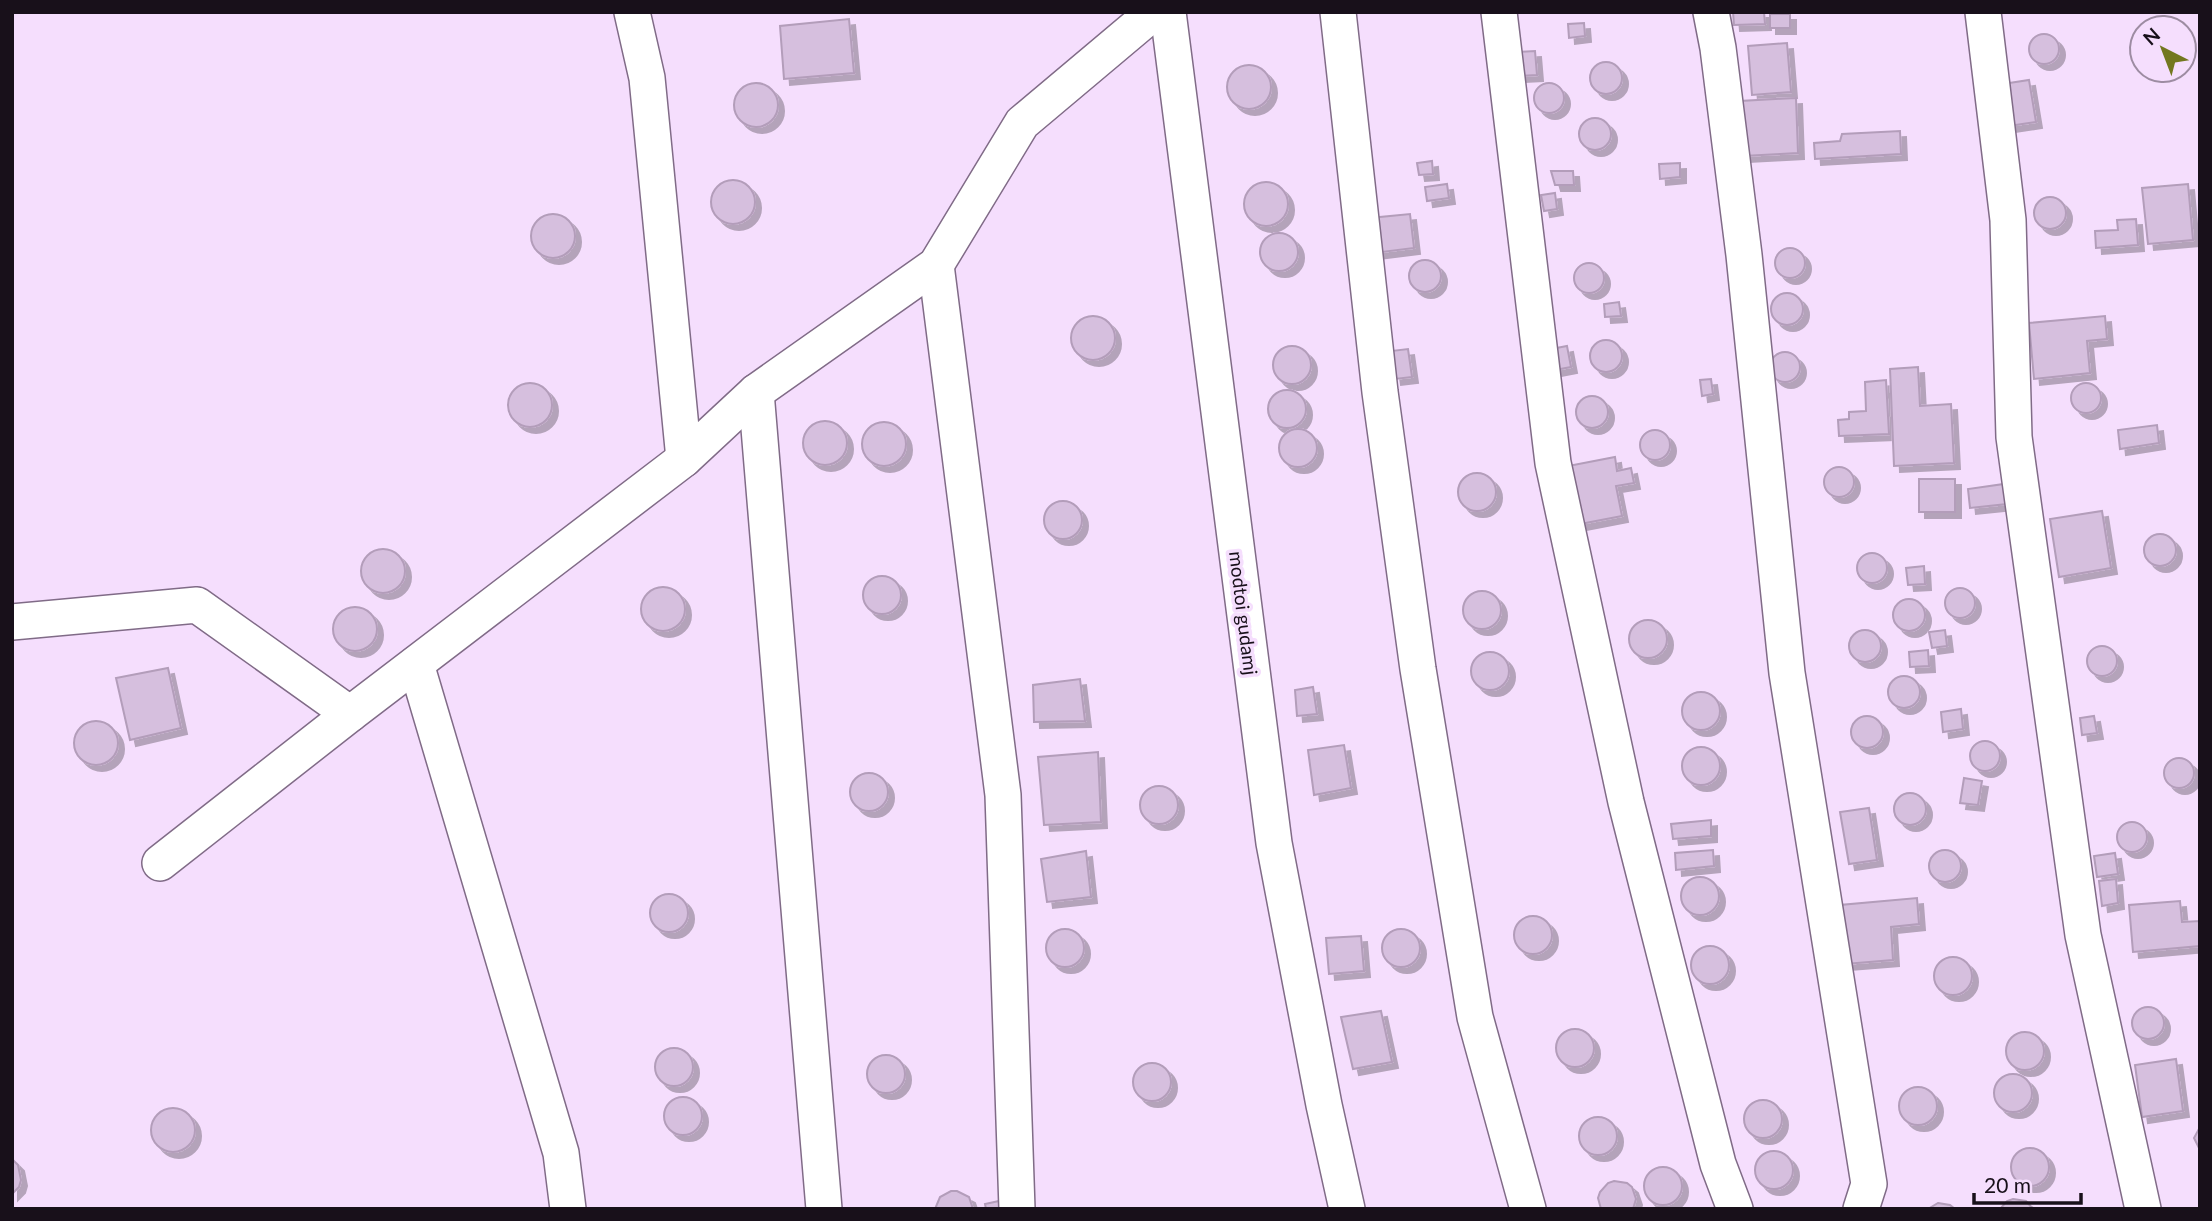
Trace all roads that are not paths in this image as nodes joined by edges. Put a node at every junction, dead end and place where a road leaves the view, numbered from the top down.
1 (632, 12) edge
2 (1154, 12) edge
3 (1168, 12) edge
4 (1338, 12) edge
5 (1499, 12) edge
6 (1711, 12) edge
7 (1983, 12) edge
8 (936, 265) junction
9 (756, 392) junction
10 (684, 459) junction
11 (12, 622) edge
12 (416, 664) junction
13 (350, 714) junction
14 (160, 863) dead end
15 (568, 1209) edge
16 (824, 1209) edge
17 (1017, 1209) edge
18 (1346, 1209) edge
19 (1528, 1209) edge
20 (1735, 1209) edge
21 (1861, 1209) edge
22 (2143, 1209) edge

1 - 10 street
2 - 8 street
3 - 18 street, modtoi gudamj
4 - 19 street
5 - 20 street
6 - 21 street
7 - 22 street
8 - 9 street
8 - 17 street
9 - 10 street
9 - 16 street
10 - 12 street
11 - 13 street
12 - 13 street
12 - 15 street
13 - 14 street

